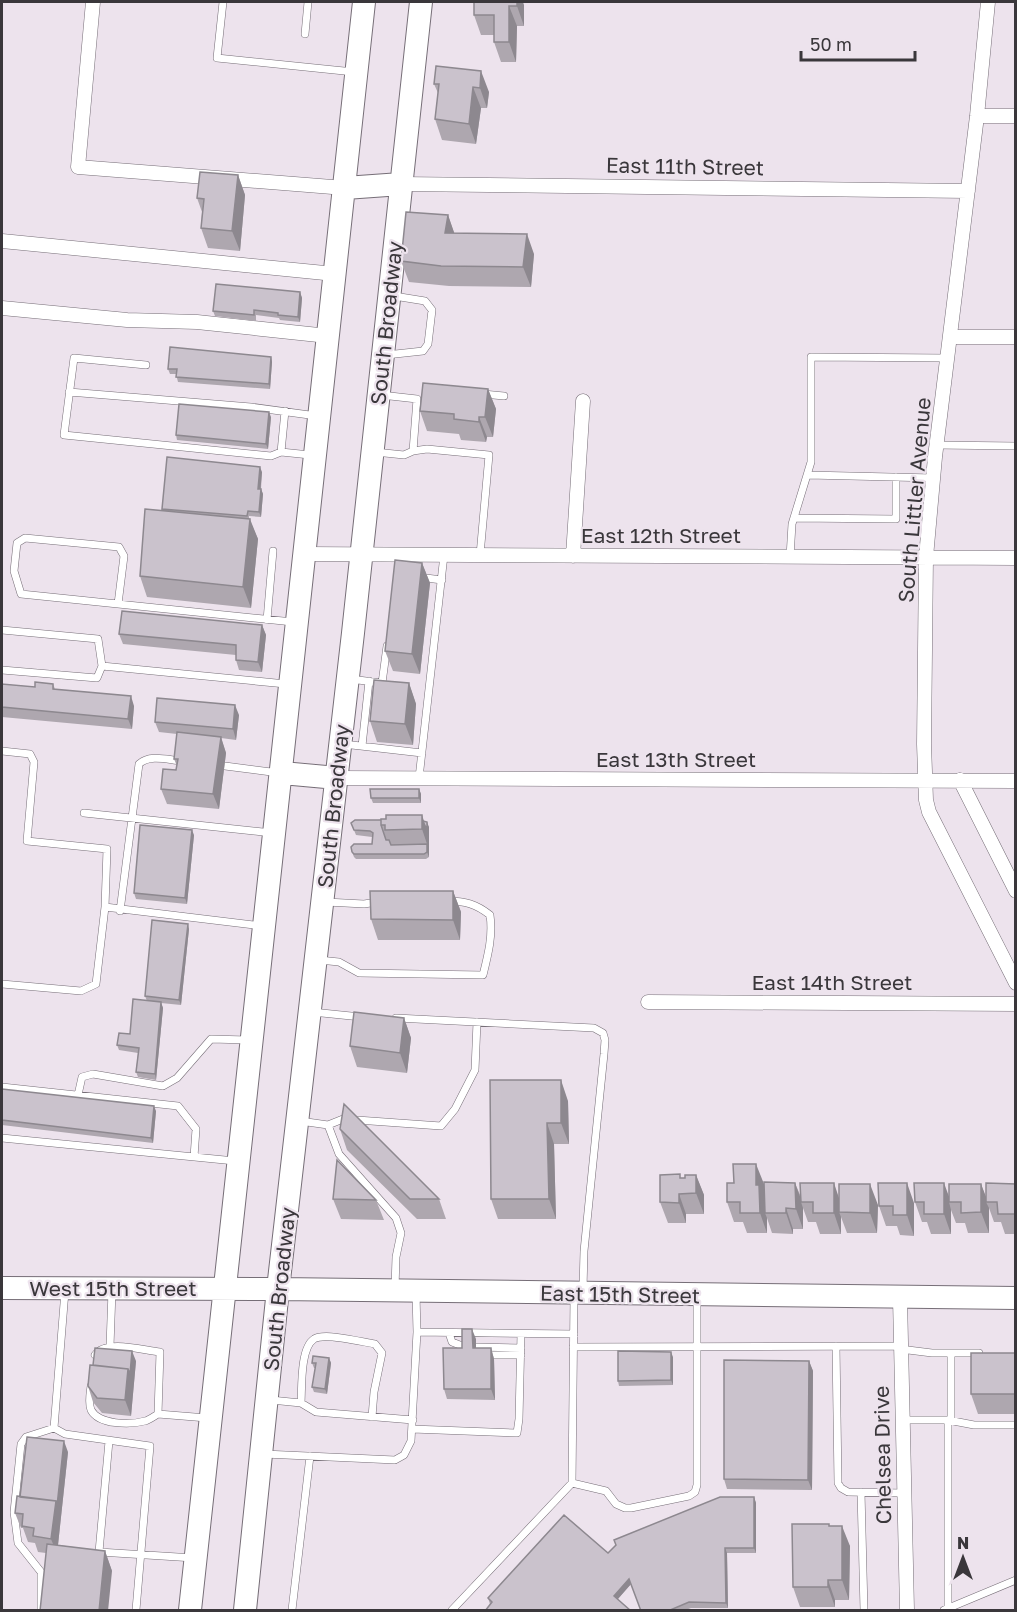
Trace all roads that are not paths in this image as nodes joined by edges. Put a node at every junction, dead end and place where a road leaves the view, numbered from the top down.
1 (93, 2) edge
2 (223, 2) edge
3 (308, 2) edge
4 (364, 2) edge
5 (421, 2) edge
6 (988, 2) edge
7 (305, 34) dead end
8 (357, 73) junction
9 (977, 116) junction
10 (1016, 116) edge
11 (401, 184) junction
12 (345, 188) junction
13 (968, 191) junction
14 (2, 241) edge
15 (335, 274) junction
16 (390, 295) junction
17 (2, 308) edge
18 (328, 336) junction
19 (951, 337) junction
20 (1016, 337) edge
21 (383, 355) junction
22 (948, 358) junction
23 (146, 365) dead end
24 (69, 392) junction
25 (472, 393) edge
26 (379, 395) junction
27 (504, 396) dead end
28 (583, 401) dead end
29 (285, 411) junction
30 (320, 416) junction
31 (937, 445) junction
32 (1016, 446) edge
33 (413, 451) junction
34 (281, 452) junction
35 (373, 452) junction
36 (316, 455) junction
37 (808, 475) junction
38 (896, 477) junction
39 (934, 478) junction
40 (794, 518) junction
41 (273, 551) dead end
42 (305, 554) junction
43 (362, 555) junction
44 (444, 555) junction
45 (480, 555) junction
46 (573, 556) junction
47 (790, 557) junction
48 (927, 558) junction
49 (1016, 558) edge
50 (406, 576) edge
51 (442, 580) junction
52 (118, 604) junction
53 (267, 620) junction
54 (298, 623) junction
55 (2, 630) edge
56 (388, 640) edge
57 (102, 666) junction
58 (2, 670) edge
59 (358, 680) junction
60 (292, 685) junction
61 (351, 745) junction
62 (2, 751) edge
63 (422, 753) junction
64 (181, 761) edge
65 (225, 766) dead end
66 (282, 773) junction
67 (337, 777) junction
68 (419, 778) junction
69 (960, 780) junction
70 (1016, 780) edge
71 (926, 781) junction
72 (84, 813) dead end
73 (133, 818) junction
74 (274, 833) junction
75 (1016, 891) edge
76 (383, 901) edge
77 (442, 901) edge
78 (323, 902) junction
79 (105, 908) junction
80 (120, 911) junction
81 (265, 926) junction
82 (316, 960) junction
83 (1016, 982) edge
84 (2, 984) edge
85 (648, 1002) dead end
86 (1016, 1004) edge
87 (310, 1012) junction
88 (370, 1017) edge
89 (391, 1018) edge
90 (477, 1022) junction
91 (252, 1041) junction
92 (2, 1087) edge
93 (78, 1095) junction
94 (298, 1121) junction
95 (328, 1125) junction
96 (2, 1138) edge
97 (194, 1157) junction
98 (239, 1162) junction
99 (2, 1288) edge
100 (66, 1289) junction
101 (112, 1289) junction
102 (225, 1289) junction
103 (278, 1289) junction
104 (406, 1291) junction
105 (579, 1293) junction
106 (697, 1295) junction
107 (900, 1298) junction
108 (1016, 1298) edge
109 (417, 1332) junction
110 (449, 1333) junction
111 (521, 1334) junction
112 (574, 1334) junction
113 (110, 1346) junction
114 (573, 1347) junction
115 (697, 1347) junction
116 (836, 1347) junction
117 (900, 1348) junction
118 (465, 1351) edge
119 (476, 1351) edge
120 (521, 1352) junction
121 (951, 1353) junction
122 (983, 1353) edge
123 (93, 1367) edge
124 (92, 1378) edge
125 (268, 1399) junction
126 (301, 1403) junction
127 (158, 1414) junction
128 (372, 1417) junction
129 (211, 1418) junction
130 (413, 1420) junction
131 (901, 1420) junction
132 (950, 1420) junction
133 (1016, 1425) edge
134 (54, 1428) junction
135 (412, 1430) junction
136 (109, 1441) junction
137 (262, 1454) junction
138 (310, 1456) junction
139 (572, 1483) junction
140 (861, 1492) junction
141 (903, 1493) junction
142 (140, 1553) junction
143 (196, 1559) junction
144 (1016, 1580) edge
145 (946, 1610) edge
146 (40, 1611) edge
147 (136, 1611) edge
148 (190, 1611) edge
149 (245, 1611) edge
150 (292, 1611) edge
151 (452, 1611) edge
152 (864, 1611) edge
153 (907, 1611) edge

1 - 12 street
2 - 8 lane
3 - 7 lane
4 - 8 main road
5 - 11 main road, South Broadway
6 - 9 street, South Littler Avenue
8 - 12 main road
9 - 10 street
9 - 13 street, South Littler Avenue
11 - 12 main road
11 - 13 street, East 11th Street
11 - 16 main road, South Broadway
12 - 15 main road
13 - 19 street, South Littler Avenue
14 - 15 street
15 - 18 main road
16 - 21 main road, South Broadway
16 - 21 lane
17 - 18 street
18 - 30 main road
19 - 20 street
19 - 22 street, South Littler Avenue
21 - 26 main road, South Broadway
22 - 31 street, South Littler Avenue
22 - 37 lane
23 - 24 lane
24 - 29 lane
24 - 34 lane
25 - 27 lane
26 - 33 lane
26 - 35 main road, South Broadway
28 - 46 street
29 - 30 lane
29 - 34 lane
30 - 36 main road
31 - 32 lane
31 - 39 street, South Littler Avenue
33 - 35 lane
33 - 45 lane
34 - 36 lane
35 - 43 main road, South Broadway
36 - 42 main road
37 - 38 lane
37 - 40 lane
38 - 39 lane
38 - 40 lane
39 - 48 street, South Littler Avenue
40 - 47 lane
41 - 53 lane
42 - 43 street, East 12th Street
42 - 54 main road
43 - 44 street, East 12th Street
43 - 59 main road, South Broadway
44 - 45 street, East 12th Street
44 - 51 lane
45 - 46 street, East 12th Street
46 - 47 street, East 12th Street
47 - 48 street, East 12th Street
48 - 49 street, East 12th Street
48 - 71 street, South Littler Avenue
50 - 51 lane
51 - 63 lane
52 - 52 lane
52 - 53 lane
53 - 54 lane
54 - 60 main road
55 - 57 lane
56 - 59 lane
57 - 58 lane
57 - 60 lane
59 - 61 main road, South Broadway
60 - 66 main road
61 - 63 lane
61 - 67 main road, South Broadway
62 - 79 lane
63 - 68 lane
64 - 73 lane
65 - 66 lane
66 - 67 main road
66 - 74 main road
67 - 68 street, East 13th Street
67 - 78 main road, South Broadway
68 - 71 street, East 13th Street
69 - 70 street, East 13th Street
69 - 71 street, East 13th Street
69 - 75 street
71 - 83 street, South Littler Avenue
72 - 73 lane
73 - 74 lane
73 - 80 lane
74 - 81 main road
76 - 78 lane
77 - 82 lane
78 - 82 main road, South Broadway
79 - 80 lane
79 - 84 lane
80 - 81 lane
81 - 91 main road
82 - 87 main road, South Broadway
85 - 86 street, East 14th Street
87 - 88 lane
87 - 94 main road, South Broadway
89 - 90 lane
90 - 95 lane
90 - 105 lane
91 - 93 lane
91 - 98 main road
92 - 93 lane
93 - 97 lane
94 - 95 lane
94 - 103 main road, South Broadway
95 - 104 lane
96 - 97 lane
97 - 98 lane
98 - 102 main road
99 - 100 main road, West 15th Street
100 - 101 main road, West 15th Street
100 - 134 lane
101 - 102 main road, West 15th Street
101 - 113 lane
102 - 103 main road, East 15th Street
102 - 129 main road
103 - 104 main road, East 15th Street
103 - 125 main road, South Broadway
104 - 105 main road, East 15th Street
104 - 109 lane
105 - 106 main road, East 15th Street
105 - 112 lane
106 - 107 main road, East 15th Street
106 - 115 lane
107 - 108 main road, East 15th Street
107 - 117 street, Chelsea Drive
109 - 110 lane
109 - 130 lane
110 - 111 lane
110 - 118 lane
111 - 112 lane
111 - 120 lane
112 - 114 lane
113 - 123 lane
113 - 127 lane
114 - 115 lane
114 - 139 lane
115 - 116 lane
115 - 139 lane
116 - 117 lane
116 - 140 lane
117 - 121 lane
117 - 131 street, Chelsea Drive
119 - 120 lane
120 - 135 lane
121 - 122 lane
121 - 132 lane
124 - 127 lane
125 - 126 lane
125 - 137 main road, South Broadway
126 - 128 lane
126 - 128 lane
127 - 129 lane
128 - 130 lane
129 - 143 main road
130 - 135 lane
131 - 132 lane
131 - 141 street, Chelsea Drive
132 - 133 lane
132 - 145 lane
134 - 136 lane
134 - 146 lane
135 - 138 lane
136 - 142 lane
136 - 142 lane
137 - 138 lane
137 - 149 main road, South Broadway
138 - 150 lane
139 - 151 lane
140 - 141 lane
140 - 152 lane
141 - 153 street, Chelsea Drive
142 - 143 lane
142 - 147 lane
143 - 148 main road
144 - 145 lane

